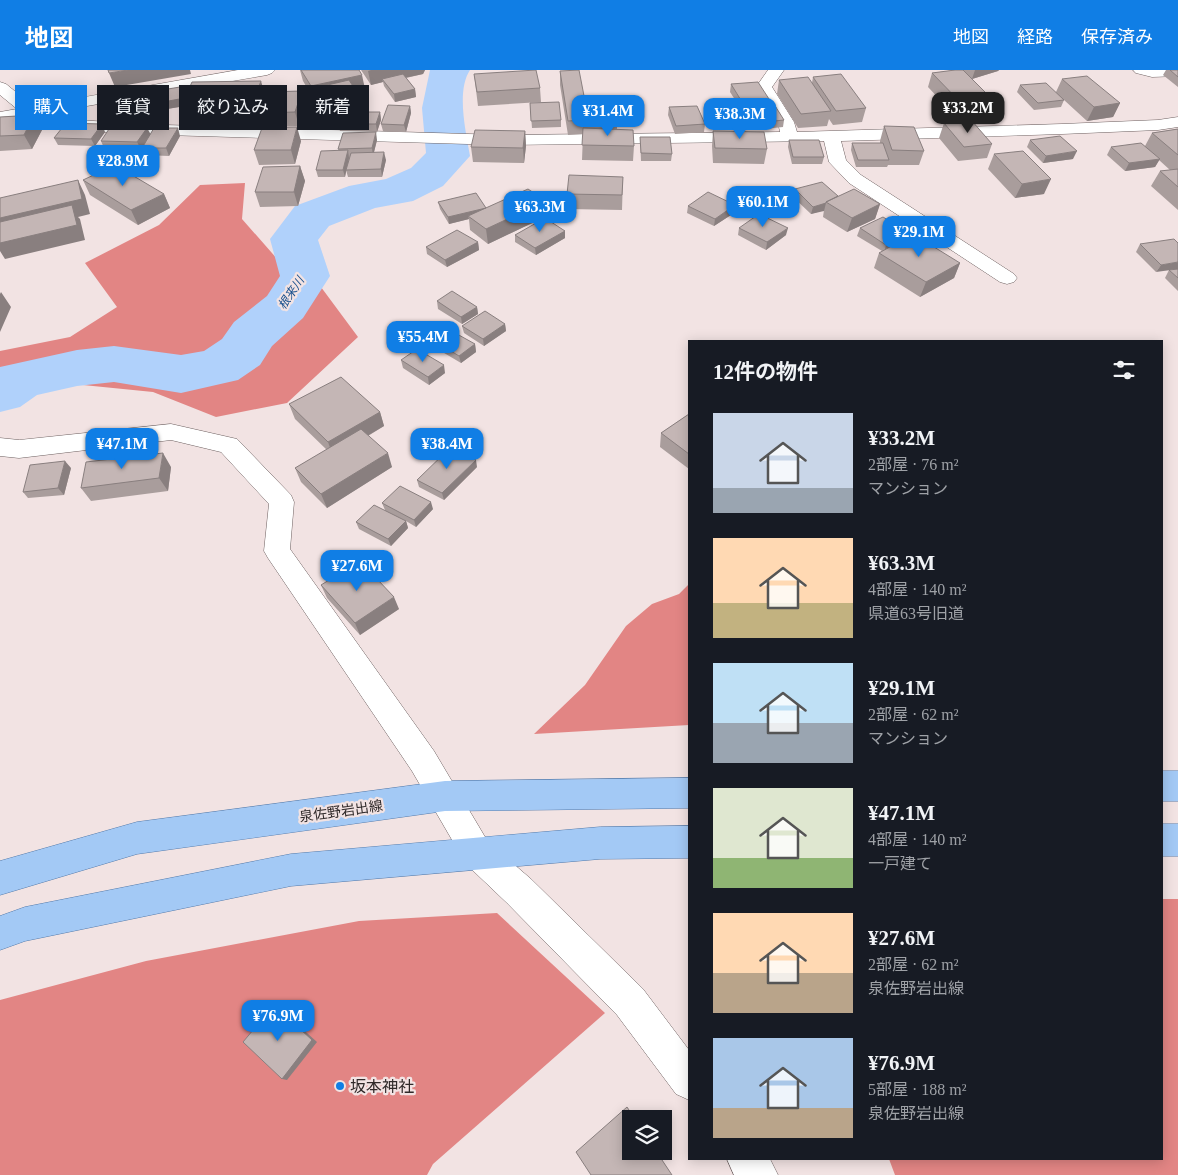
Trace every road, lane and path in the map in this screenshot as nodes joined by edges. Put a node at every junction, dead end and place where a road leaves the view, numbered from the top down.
1 (267, 70) edge
2 (776, 70) edge
3 (1141, 70) edge
4 (1178, 71) edge
5 (0, 87) edge
6 (15, 99) edge
7 (87, 101) edge
8 (15, 114) edge
9 (0, 117) edge
10 (1178, 122) edge
11 (87, 126) edge
12 (831, 136) junction
13 (790, 137) junction
14 (1008, 278) dead end
15 (0, 447) edge
16 (1163, 786) edge
17 (1178, 786) edge
18 (688, 793) edge
19 (445, 796) junction
20 (1163, 840) edge
21 (1178, 840) edge
22 (688, 842) edge
23 (477, 854) junction
24 (0, 878) edge
25 (0, 933) edge
26 (688, 1080) edge
27 (747, 1160) edge
28 (758, 1175) edge

1 - 7 street
2 - 13 street
3 - 4 street
5 - 6 street
8 - 9 street
10 - 12 street
11 - 13 street
12 - 13 street
12 - 14 street
15 - 19 street
16 - 17 main road
18 - 19 main road, 泉佐野岩出線
19 - 23 street
19 - 24 main road, 泉佐野岩出線
20 - 21 main road
22 - 23 main road
23 - 25 main road
23 - 26 street
27 - 28 street

